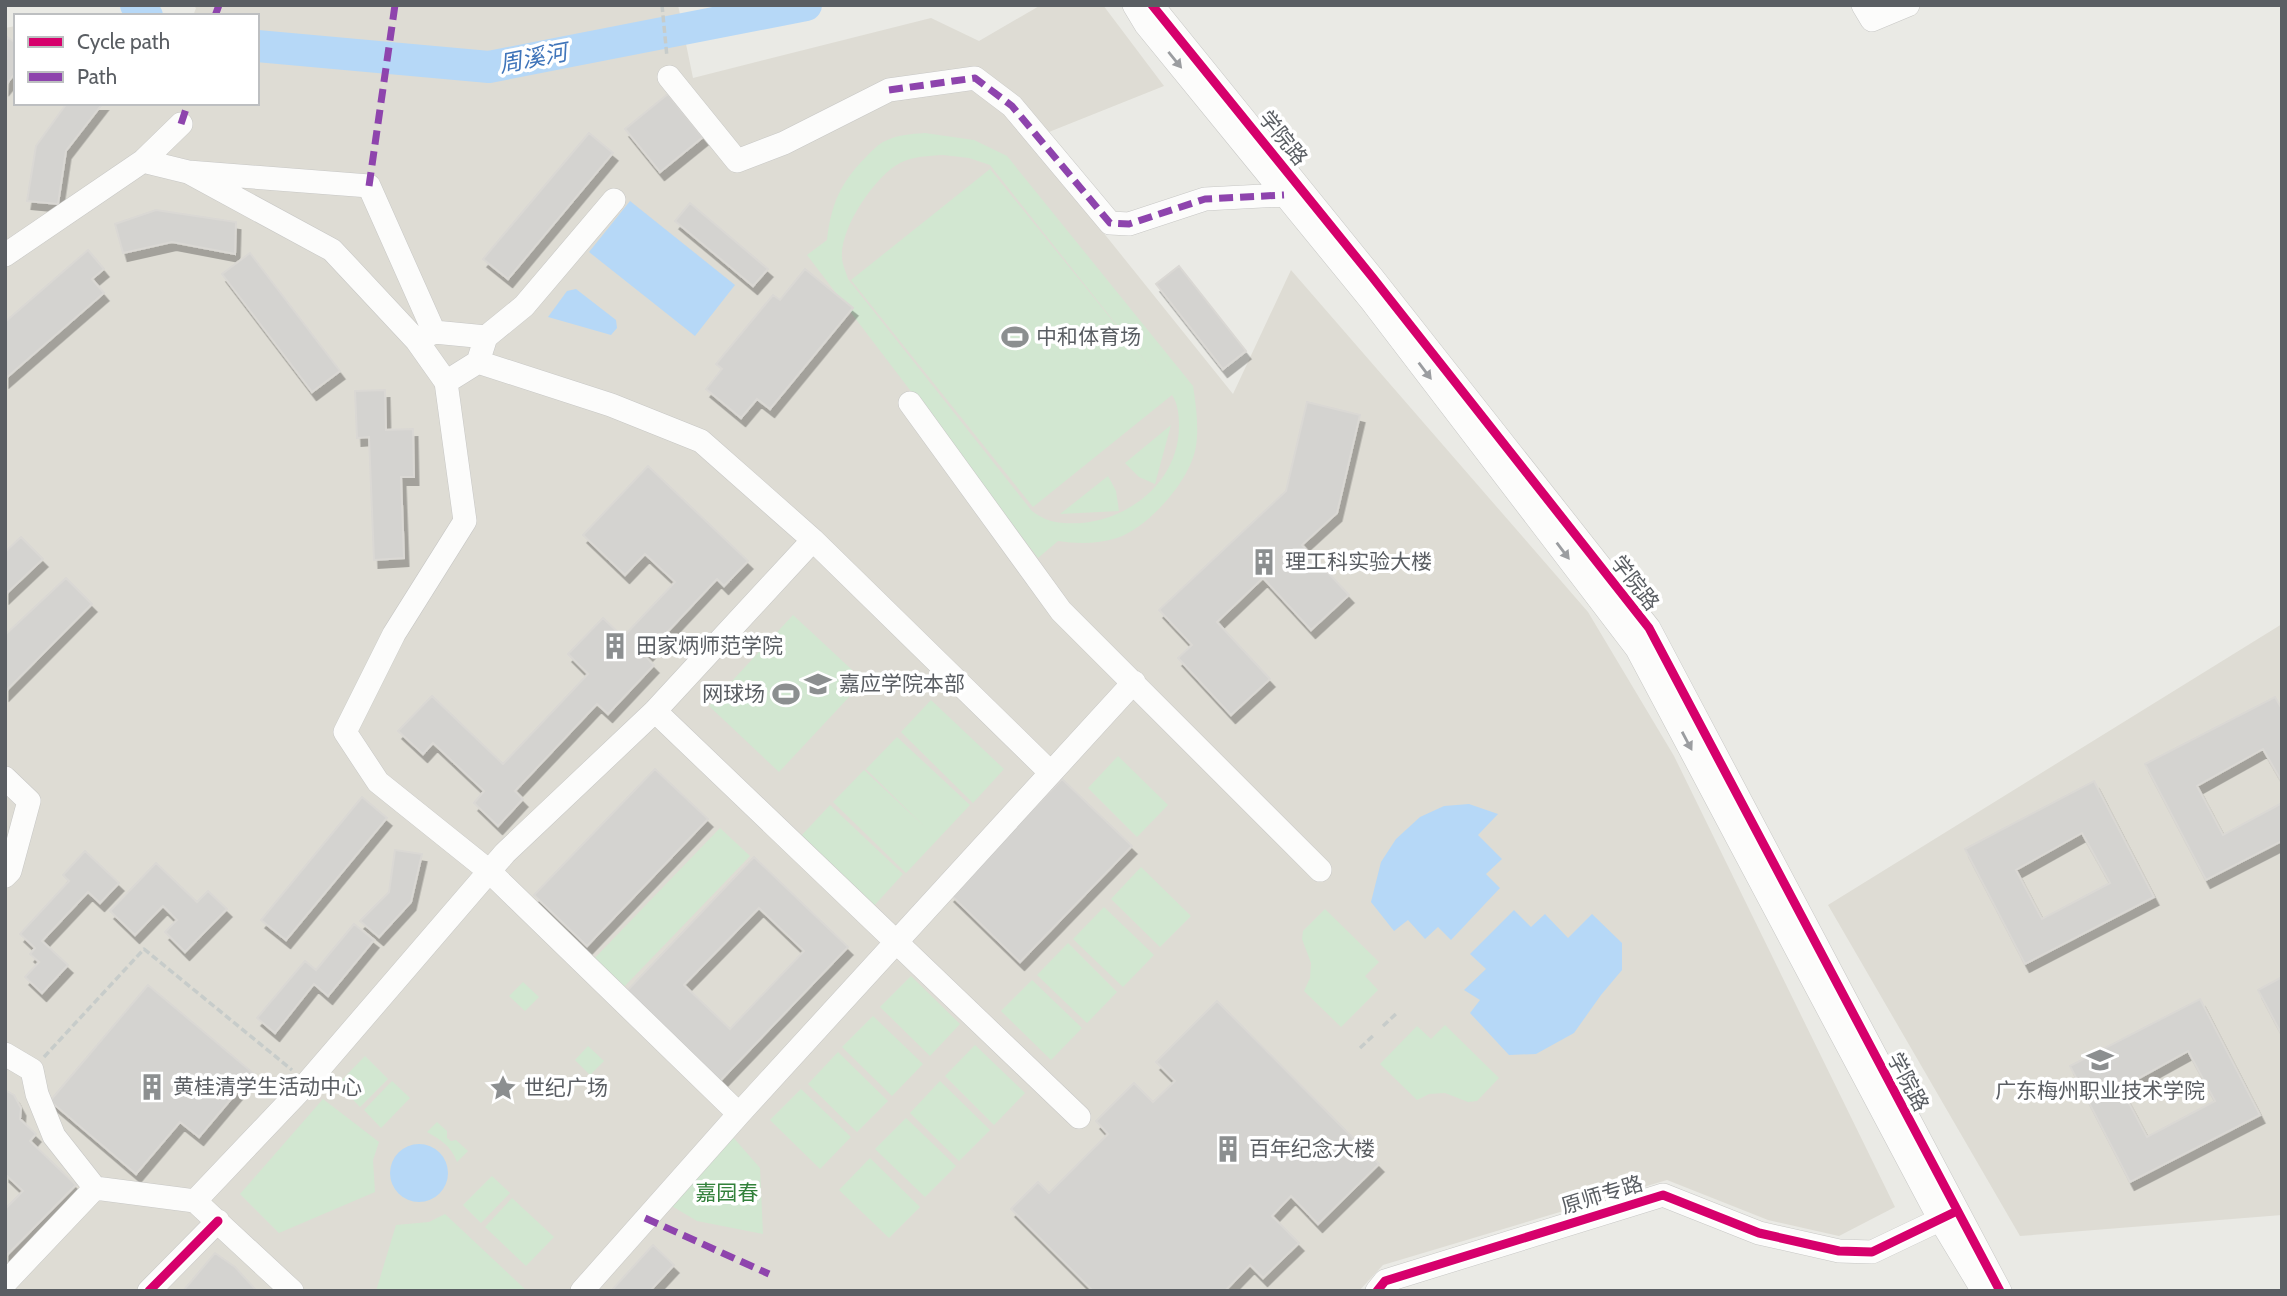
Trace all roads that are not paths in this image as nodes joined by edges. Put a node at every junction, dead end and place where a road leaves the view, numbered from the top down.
1 (1134, 5) edge
2 (1152, 5) edge
3 (1863, 5) edge
4 (1908, 5) edge
5 (669, 77) road end
6 (181, 124) dead end
7 (143, 161) junction
8 (188, 172) junction
9 (1284, 195) junction
10 (614, 200) dead end
11 (5, 255) edge
12 (426, 337) junction
13 (486, 337) junction
14 (478, 362) junction
15 (446, 382) junction
16 (910, 403) dead end
17 (813, 540) junction
18 (1134, 682) junction
19 (655, 712) junction
20 (1050, 772) junction
21 (5, 778) edge
22 (1320, 870) dead end
23 (489, 871) junction
24 (5, 876) edge
25 (898, 942) junction
26 (5, 1054) edge
27 (739, 1114) junction
28 (1079, 1118) dead end
29 (95, 1188) junction
30 (195, 1201) junction
31 (1948, 1215) junction
32 (218, 1221) junction
33 (5, 1283) edge
34 (149, 1291) edge
35 (292, 1291) edge
36 (582, 1291) edge
37 (1377, 1291) edge
38 (1983, 1291) edge
39 (2000, 1291) edge

1 -> 9 street, 学院路
2 - 31 street, 学院路
3 - 4 street
5 - 9 street
6 - 7 street
7 - 8 street
7 - 11 street
8 - 12 street
8 - 12 street
9 -> 31 street, 学院路
10 - 13 street
12 - 13 street
12 - 15 street
13 - 14 street
14 - 15 street
14 - 17 street
15 - 23 street
16 - 18 street
17 - 19 street
17 - 20 street
18 - 20 street
18 - 22 street
19 - 23 street
19 - 25 street
20 - 25 street
21 - 24 street
23 - 27 street
23 - 30 street
25 - 27 street
25 - 28 street
26 - 29 street
27 - 36 street
29 - 30 street
29 - 33 street
30 - 32 street
31 - 37 street, 原师专路
31 - 38 street, 学院路
31 - 39 street, 学院路
32 - 34 street
32 - 35 street

